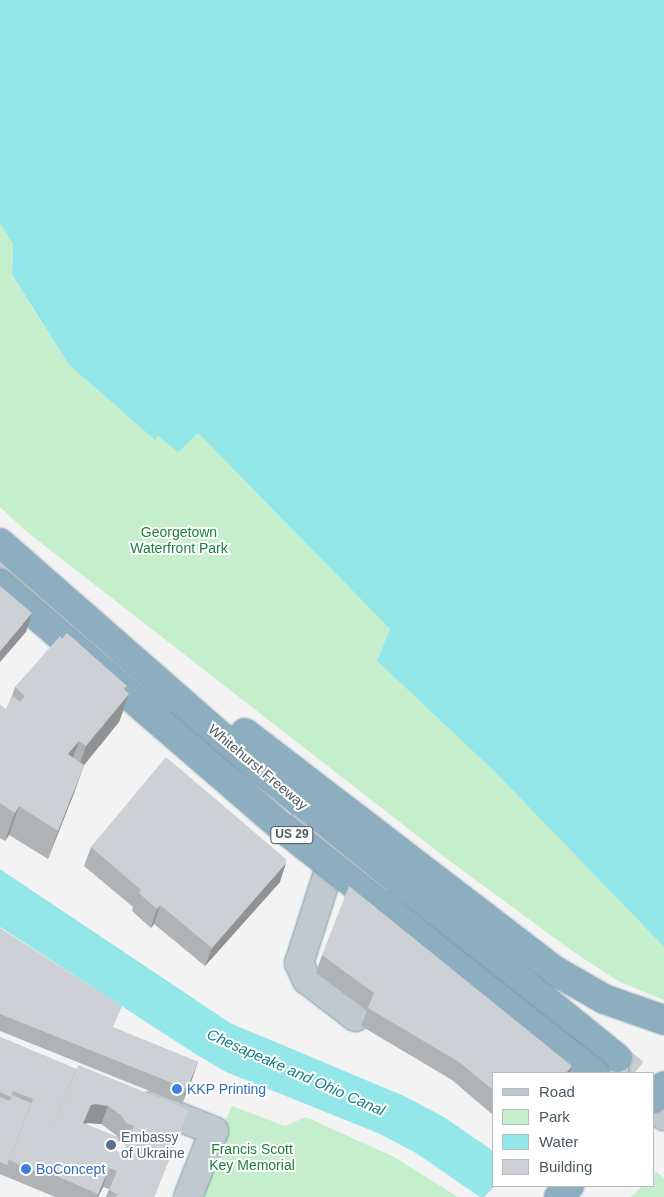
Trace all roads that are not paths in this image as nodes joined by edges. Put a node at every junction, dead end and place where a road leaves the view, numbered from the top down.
1 (0, 543) edge
2 (0, 566) edge
3 (0, 584) edge
4 (60, 594) junction
5 (336, 848) junction
6 (355, 1018) dead end
7 (664, 1020) edge
8 (616, 1066) edge
9 (593, 1072) tunnel mouth
10 (664, 1086) edge
11 (127, 1096) edge
12 (654, 1097) edge
13 (654, 1107) edge
14 (664, 1116) edge
15 (568, 1187) edge
16 (188, 1197) edge
17 (559, 1197) edge

1 - 4 highway, Whitehurst Freeway
2 - 5 street
3 - 9 highway, US 29, bridge
4 - 7 highway
4 - 8 highway, Whitehurst Freeway
5 - 6 street
5 - 8 street
10 - 12 highway, bridge
11 - 16 street
13 - 14 street
15 - 17 highway

